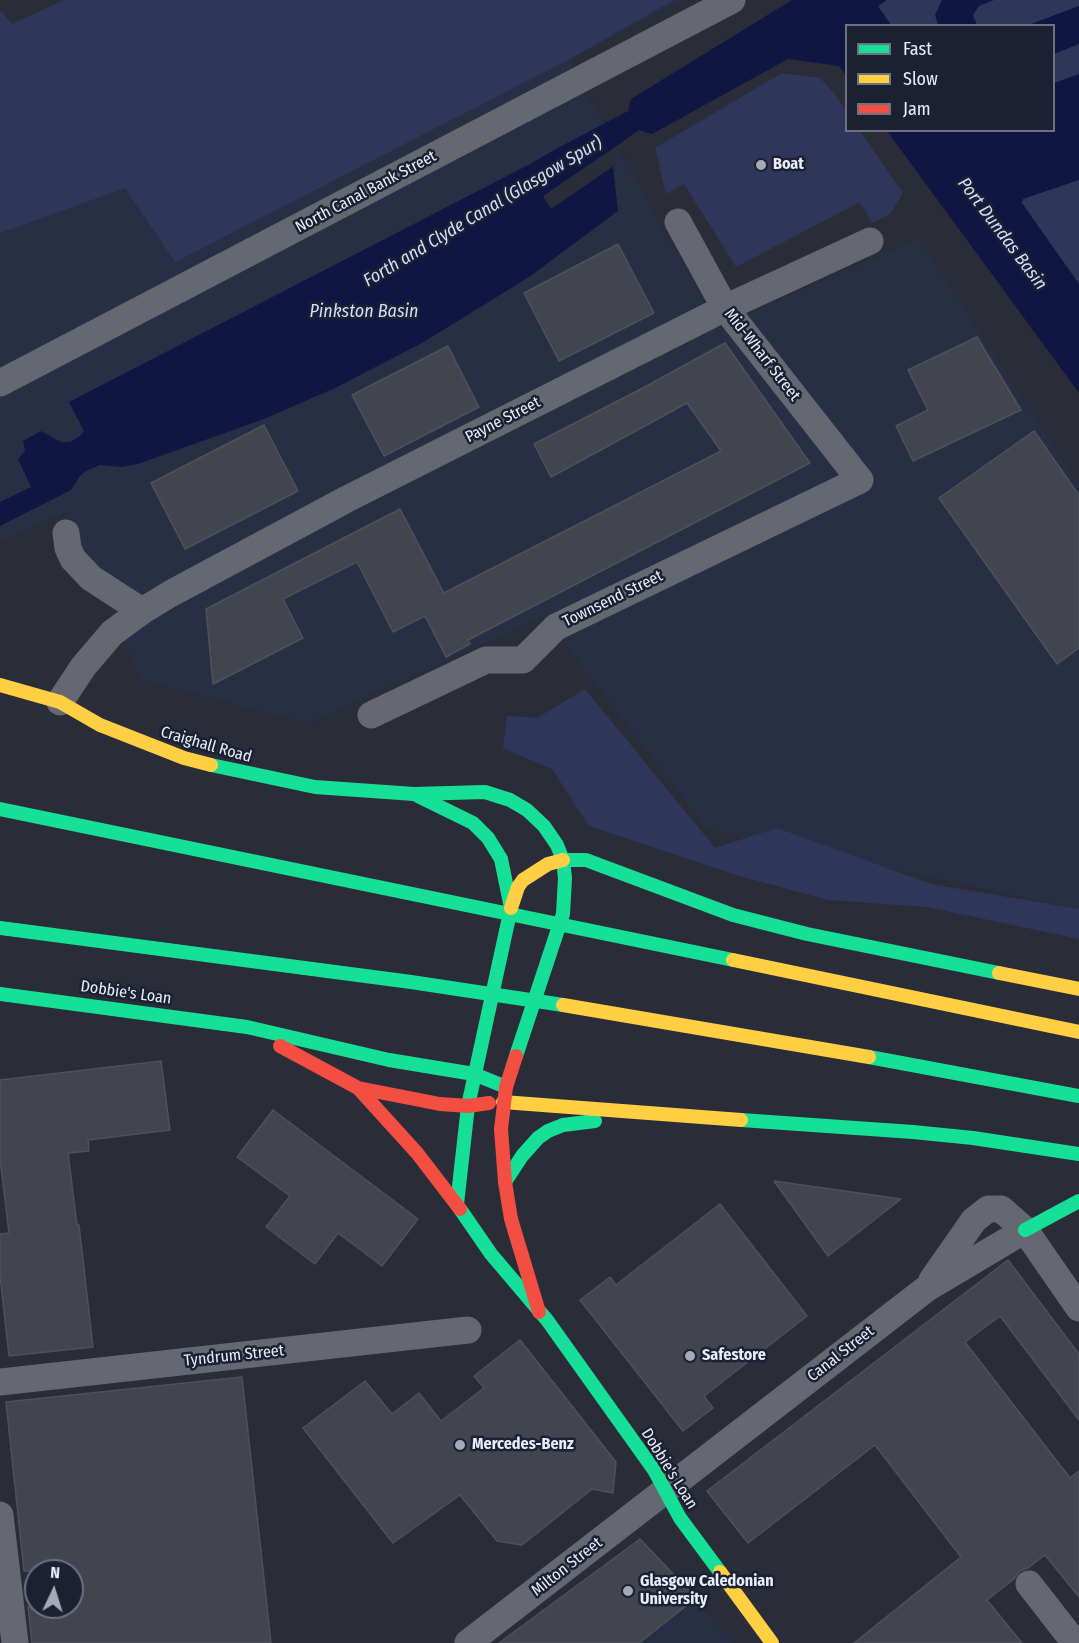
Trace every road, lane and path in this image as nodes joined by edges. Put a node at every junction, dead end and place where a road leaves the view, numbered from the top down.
1 (732, 0) edge
2 (678, 222) dead end
3 (870, 241) dead end
4 (724, 308) junction
5 (0, 383) edge
6 (860, 480) joint
7 (66, 533) dead end
8 (142, 610) junction
9 (0, 685) edge
10 (60, 702) junction
11 (371, 715) dead end
12 (414, 794) junction
13 (0, 809) edge
14 (563, 860) junction
15 (511, 908) junction
16 (0, 928) edge
17 (1079, 989) edge
18 (0, 994) edge
19 (247, 1027) junction
20 (1079, 1032) edge
21 (474, 1074) junction
22 (506, 1087) junction
23 (358, 1088) junction
24 (1079, 1096) edge
25 (503, 1102) junction
26 (468, 1106) junction
27 (647, 1114) junction
28 (1079, 1154) edge
29 (505, 1182) junction
30 (1079, 1201) edge
31 (457, 1204) junction
32 (1025, 1230) junction
33 (926, 1289) junction
34 (1079, 1308) edge
35 (539, 1312) junction
36 (468, 1329) dead end
37 (0, 1382) edge
38 (665, 1490) junction
39 (0, 1515) edge
40 (1029, 1584) dead end
41 (15, 1643) edge
42 (468, 1643) edge
43 (772, 1643) edge
44 (1075, 1643) edge

1 - 5 street, North Canal Bank Street
2 - 4 street, Mid-Wharf Street
3 - 4 street, Payne Street
4 - 6 street, Mid-Wharf Street
4 - 8 street, Payne Street
6 - 11 street, Townsend Street
7 - 8 street
8 - 10 street, Payne Street
9 - 10 main road, Craighall Road
10 - 12 main road, Craighall Road
12 - 14 main road, Craighall Road
12 - 15 main road, Craighall Road
13 - 20 main road
14 - 15 main road
14 - 17 main road
14 - 22 main road, Craighall Road
15 - 21 main road, Craighall Road
16 - 24 main road
18 - 19 main road, Dobbie's Loan
19 - 21 main road, Dobbie's Loan
19 - 23 main road, Dobbie's Loan
21 - 22 main road, Dobbie's Loan
21 - 26 main road
22 - 25 main road, Dobbie's Loan
23 - 26 main road, Dobbie's Loan
23 - 31 main road, Dobbie's Loan
25 - 26 main road, Dobbie's Loan
25 - 27 main road
25 - 29 main road, Dobbie's Loan
26 - 31 main road
27 - 28 main road
27 - 29 main road
29 - 35 main road, Dobbie's Loan
30 - 32 main road
31 - 35 main road, Dobbie's Loan
32 - 33 street, Canal Street
32 - 33 street
32 - 34 street
33 - 38 street, Canal Street
35 - 38 main road, Dobbie's Loan
36 - 37 street, Tyndrum Street
38 - 42 street, Milton Street
38 - 43 main road, Dobbie's Loan
39 - 41 street
40 - 44 street

